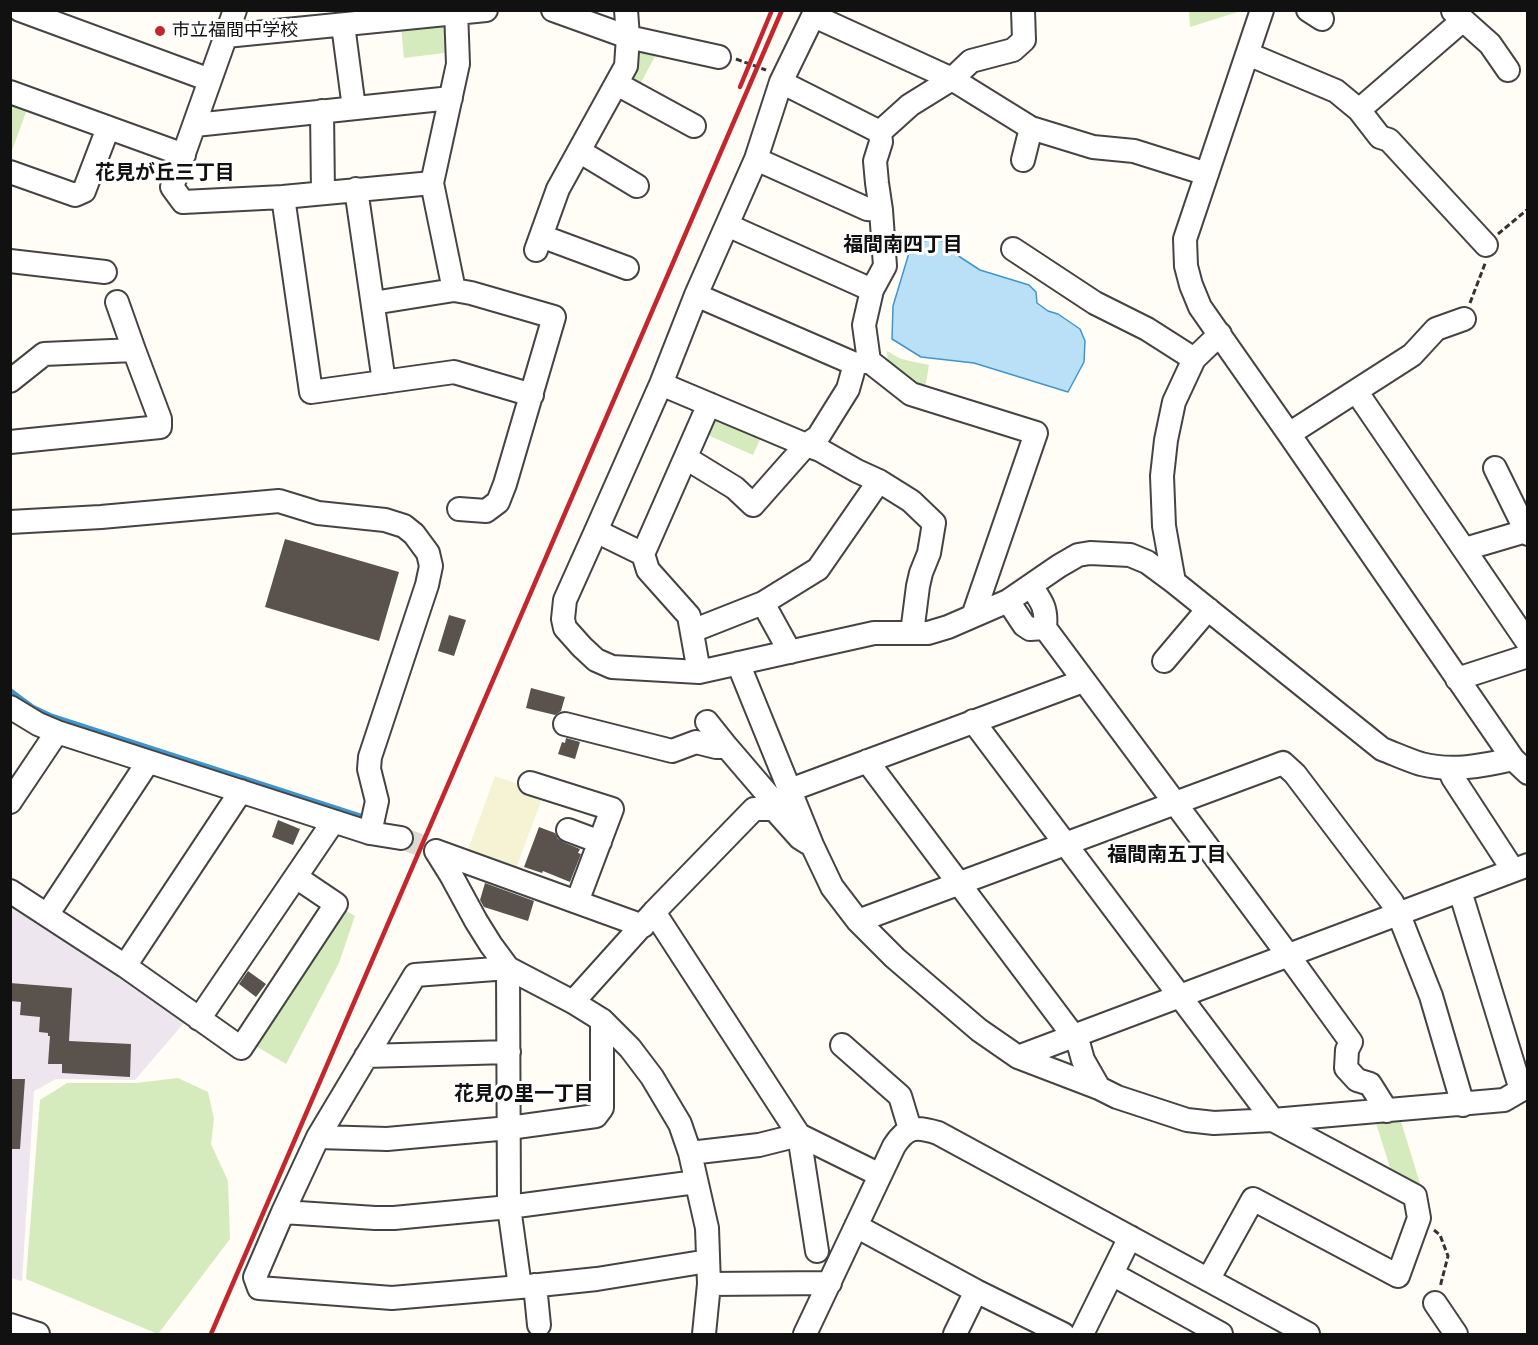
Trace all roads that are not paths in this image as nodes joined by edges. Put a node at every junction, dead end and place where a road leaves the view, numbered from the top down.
1 (20, 10) edge
2 (235, 10) edge
3 (486, 10) edge
4 (552, 10) edge
5 (626, 10) edge
6 (1023, 10) edge
7 (1262, 10) edge
8 (456, 12) edge
9 (815, 13) edge
10 (1457, 15) edge
11 (343, 25) junction
12 (226, 36) junction
13 (628, 37) junction
14 (1248, 54) junction
15 (719, 57) road end
16 (1508, 70) dead end
17 (210, 80) junction
18 (952, 80) junction
19 (781, 82) junction
20 (617, 84) junction
21 (10, 92) edge
22 (451, 98) junction
23 (354, 108) junction
24 (1359, 110) junction
25 (322, 111) junction
26 (195, 125) junction
27 (694, 126) dead end
28 (108, 128) junction
29 (1031, 128) junction
30 (880, 132) junction
31 (579, 150) junction
32 (184, 155) junction
33 (756, 159) junction
34 (1023, 160) dead end
35 (10, 172) edge
36 (1207, 174) junction
37 (432, 183) junction
38 (637, 186) dead end
39 (356, 189) junction
40 (323, 193) junction
41 (283, 197) junction
42 (881, 210) junction
43 (727, 225) junction
44 (1486, 245) road end
45 (1013, 249) dead end
46 (10, 261) edge
47 (627, 268) dead end
48 (105, 272) dead end
49 (454, 290) junction
50 (872, 290) junction
51 (696, 295) junction
52 (117, 302) dead end
53 (373, 303) junction
54 (1464, 319) road end
55 (1220, 334) junction
56 (134, 350) junction
57 (1194, 358) junction
58 (862, 363) junction
59 (10, 381) edge
60 (384, 382) junction
61 (661, 384) junction
62 (1356, 391) junction
63 (532, 395) junction
64 (709, 404) junction
65 (1289, 434) junction
66 (10, 441) edge
67 (806, 445) junction
68 (686, 458) junction
69 (1495, 468) dead end
70 (879, 481) junction
71 (459, 509) dead end
72 (10, 522) edge
73 (596, 531) junction
74 (1527, 532) edge
75 (1465, 549) junction
76 (643, 554) junction
77 (1174, 582) junction
78 (1030, 586) junction
79 (1008, 601) junction
80 (763, 603) junction
81 (1208, 609) junction
82 (974, 616) junction
83 (1045, 628) junction
84 (692, 631) junction
85 (912, 633) junction
86 (1527, 643) edge
87 (790, 652) junction
88 (1527, 656) edge
89 (1164, 662) dead end
90 (738, 663) junction
91 (699, 672) junction
92 (1457, 678) junction
93 (1083, 681) junction
94 (10, 707) edge
95 (707, 722) dead end
96 (973, 722) junction
97 (565, 724) dead end
98 (57, 732) junction
99 (727, 747) junction
100 (867, 761) junction
101 (148, 762) junction
102 (1520, 766) edge
103 (1449, 769) junction
104 (530, 783) dead end
105 (790, 790) junction
106 (241, 791) junction
107 (10, 802) edge
108 (1174, 803) junction
109 (774, 809) junction
110 (333, 822) junction
111 (568, 830) dead end
112 (370, 834) junction
113 (402, 838) tunnel mouth
114 (600, 842) junction
115 (1065, 844) junction
116 (812, 845) junction
117 (1520, 868) edge
118 (296, 878) junction
119 (958, 884) junction
120 (10, 891) edge
121 (1460, 891) junction
122 (577, 902) junction
123 (47, 915) junction
124 (1399, 915) junction
125 (648, 919) junction
126 (858, 921) junction
127 (1288, 955) junction
128 (125, 966) junction
129 (508, 968) junction
130 (1180, 996) junction
131 (573, 1002) junction
132 (199, 1019) junction
133 (603, 1020) junction
134 (1073, 1036) junction
135 (842, 1045) dead end
136 (509, 1052) junction
137 (366, 1056) junction
138 (1018, 1057) junction
139 (1099, 1088) junction
140 (1524, 1088) edge
141 (1463, 1104) junction
142 (1387, 1111) junction
143 (1274, 1120) junction
144 (509, 1128) junction
145 (910, 1129) junction
146 (799, 1135) junction
147 (318, 1137) junction
148 (690, 1154) junction
149 (880, 1175) junction
150 (696, 1182) junction
151 (509, 1207) junction
152 (283, 1212) junction
153 (855, 1226) junction
154 (1130, 1237) junction
155 (817, 1251) dead end
156 (708, 1261) junction
157 (1112, 1274) junction
158 (1208, 1280) junction
159 (830, 1283) junction
160 (709, 1284) junction
161 (528, 1286) junction
162 (976, 1291) junction
163 (1436, 1303) road end
164 (10, 1325) edge
165 (539, 1325) dead end
166 (1278, 1327) edge
167 (38, 1335) edge
168 (704, 1335) edge
169 (805, 1335) edge
170 (955, 1335) edge
171 (1063, 1335) edge
172 (1082, 1335) edge
173 (1221, 1335) edge
174 (1308, 1335) edge
175 (1456, 1335) edge

1 - 17 street
2 - 12 street
3 - 8 street
4 - 13 street
5 - 13 street
6 - 18 street
7 - 14 street
8 - 11 street
8 - 22 street
9 - 18 street
9 - 19 street
10 - 16 street
10 - 24 street
11 - 12 street
11 - 23 street
12 - 17 street
13 - 15 street
13 - 20 street
14 - 24 street
14 - 36 street
17 - 26 street
18 - 29 street
18 - 30 street
19 - 30 street
19 - 33 street
20 - 27 street
20 - 31 street
21 - 28 street
22 - 23 street
22 - 37 street
23 - 25 street
24 - 44 street
25 - 26 street
25 - 40 street
26 - 32 street
28 - 32 street
28 - 35 street
29 - 34 street
29 - 36 street
30 - 42 street
31 - 38 street
31 - 47 street
32 - 41 street
33 - 42 street
33 - 43 street
36 - 55 street
37 - 39 street
37 - 49 street
39 - 40 street
39 - 53 street
40 - 41 street
41 - 60 street
42 - 50 street
43 - 50 street
43 - 51 street
45 - 57 street
46 - 48 street
49 - 53 street
49 - 63 street
50 - 58 street
51 - 58 street
51 - 61 street
52 - 56 street
53 - 60 street
54 - 62 street
55 - 57 street
55 - 65 street
56 - 59 street
56 - 66 street
57 - 77 street
58 - 67 street
58 - 82 street
60 - 63 street
61 - 64 street
61 - 73 street
62 - 65 street
62 - 75 street
63 - 71 street
64 - 67 street
64 - 68 street
65 - 92 street
67 - 68 street
67 - 70 street
68 - 76 street
69 - 74 street
70 - 80 street
70 - 85 street
72 - 112 street
73 - 76 street
73 - 91 street
74 - 75 street
75 - 86 street
76 - 84 street
77 - 78 street
77 - 81 street
78 - 79 street
78 - 83 street
79 - 82 street
79 - 83 street
80 - 84 street
80 - 87 street
81 - 89 street
81 - 103 street
82 - 85 street
83 - 93 street
84 - 91 street
85 - 87 street
87 - 90 street
88 - 92 street
90 - 91 street
90 - 105 street
92 - 102 street
93 - 96 street
93 - 108 street
94 - 98 street
95 - 99 street
96 - 100 street
96 - 115 street
97 - 99 street
98 - 101 street
98 - 107 street
99 - 109 street
100 - 105 street
100 - 119 street
101 - 106 street
101 - 123 street
102 - 103 street
103 - 117 street
104 - 114 street
105 - 116 street
106 - 110 street
106 - 128 street
108 - 115 street
108 - 124 street
108 - 127 street
109 - 116 street
109 - 125 street
110 - 112 street
110 - 118 street
111 - 114 street
112 - 113 street
114 - 122 street
115 - 119 street
115 - 130 street
116 - 126 street
117 - 121 street
118 - 132 street
118 - 132 street
119 - 126 street
119 - 134 street
120 - 123 street
121 - 124 street
121 - 140 street
122 - 125 street
122 - 129 street
123 - 128 street
124 - 127 street
124 - 141 street
125 - 131 street
125 - 146 street
126 - 138 street
127 - 130 street
127 - 142 street
128 - 132 street
129 - 131 street
129 - 136 street
129 - 137 street
130 - 134 street
130 - 143 street
131 - 133 street
133 - 144 street
133 - 148 street
134 - 138 street
134 - 139 street
135 - 145 street
136 - 137 street
136 - 144 street
137 - 147 street
138 - 139 street
139 - 143 street
140 - 141 street
141 - 142 street
142 - 143 street
143 - 158 street
144 - 147 street
144 - 151 street
145 - 149 street
145 - 154 street
146 - 148 street
146 - 149 street
146 - 155 street
147 - 152 street
148 - 150 street
149 - 153 street
150 - 151 street
150 - 156 street
151 - 152 street
151 - 161 street
152 - 161 street
153 - 159 street
153 - 162 street
154 - 157 street
154 - 158 street
156 - 160 street
156 - 161 street
157 - 172 street
157 - 173 street
158 - 166 street
159 - 160 street
159 - 169 street
160 - 168 street
161 - 165 street
162 - 170 street
162 - 171 street
163 - 175 street
164 - 167 street
166 - 174 street

